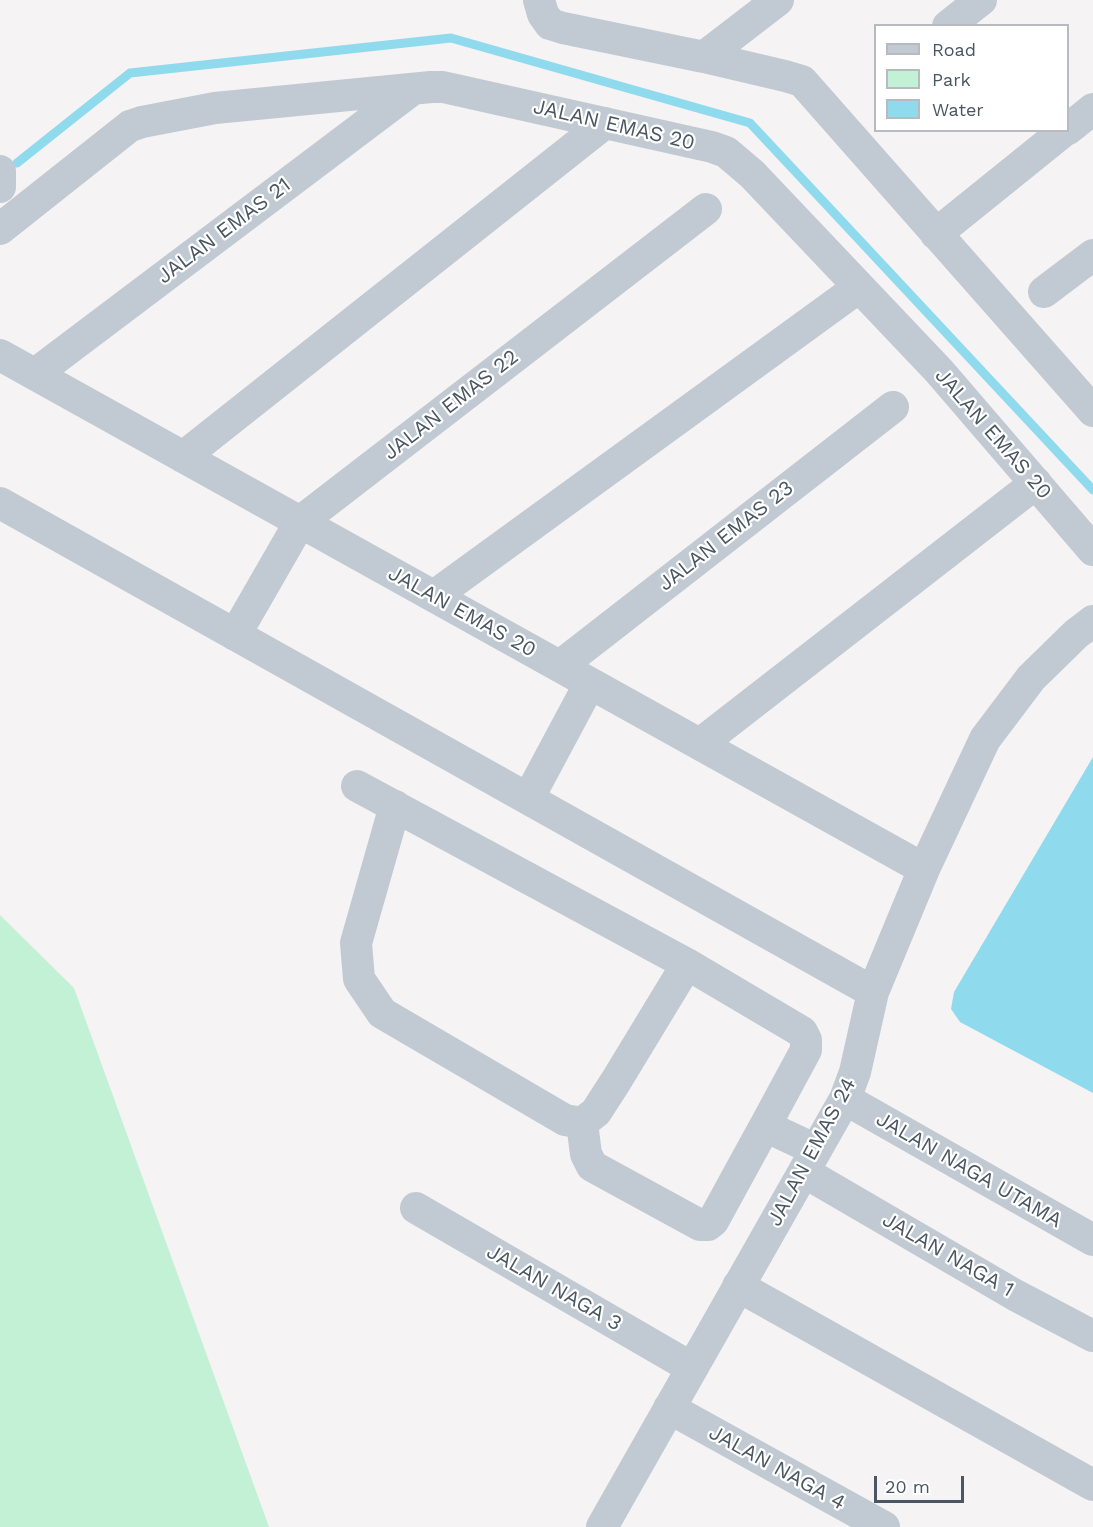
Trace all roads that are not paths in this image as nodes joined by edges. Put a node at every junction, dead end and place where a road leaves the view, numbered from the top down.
1 (538, 0) edge
2 (778, 0) edge
3 (981, 0) edge
4 (951, 24) edge
5 (704, 57) junction
6 (413, 89) junction
7 (1093, 109) edge
8 (605, 123) junction
9 (1069, 128) edge
10 (1064, 132) edge
11 (0, 171) edge
12 (0, 187) edge
13 (706, 209) dead end
14 (0, 229) edge
15 (936, 234) junction
16 (1093, 255) edge
17 (859, 287) junction
18 (1044, 292) dead end
19 (0, 355) edge
20 (35, 374) junction
21 (893, 407) dead end
22 (1093, 411) edge
23 (183, 457) junction
24 (1036, 483) junction
25 (0, 503) edge
26 (300, 522) junction
27 (1093, 550) edge
28 (434, 596) junction
29 (1093, 621) edge
30 (235, 635) junction
31 (560, 666) junction
32 (590, 683) junction
33 (700, 744) junction
34 (357, 786) dead end
35 (528, 800) junction
36 (395, 806) junction
37 (924, 869) junction
38 (687, 964) junction
39 (873, 993) junction
40 (845, 1099) junction
41 (582, 1123) junction
42 (765, 1126) junction
43 (810, 1161) junction
44 (416, 1209) dead end
45 (1093, 1240) edge
46 (738, 1286) junction
47 (1093, 1336) edge
48 (692, 1368) junction
49 (669, 1408) junction
50 (1093, 1485) edge
51 (611, 1524) edge
52 (884, 1527) edge

1 - 5 street
2 - 5 street
3 - 4 street
5 - 15 street
6 - 8 street, JALAN EMAS 20
6 - 14 street, JALAN EMAS 20
6 - 20 street, JALAN EMAS 21
7 - 9 street
8 - 17 street, JALAN EMAS 20
8 - 23 street
10 - 15 street
11 - 12 street
13 - 26 street, JALAN EMAS 22
15 - 22 street
16 - 18 street
17 - 24 street, JALAN EMAS 20
17 - 28 street
19 - 20 street, JALAN EMAS 20
20 - 23 street, JALAN EMAS 20
21 - 31 street, JALAN EMAS 23
23 - 26 street, JALAN EMAS 20
24 - 27 street, JALAN EMAS 20
24 - 33 street
25 - 30 street
26 - 28 street, JALAN EMAS 20
26 - 30 street, JALAN EMAS 22
28 - 31 street, JALAN EMAS 20
29 - 37 street, JALAN EMAS 24
30 - 35 street
31 - 32 street, JALAN EMAS 20
32 - 33 street, JALAN EMAS 20
32 - 35 street
33 - 37 street, JALAN EMAS 20
34 - 36 street
35 - 39 street
36 - 38 street
36 - 41 street
37 - 39 street, JALAN EMAS 24
38 - 41 street
38 - 42 street
39 - 40 street, JALAN EMAS 24
40 - 43 street, JALAN EMAS 24
40 - 45 street, JALAN NAGA UTAMA
41 - 42 street
42 - 43 street, JALAN NAGA 1
43 - 46 street, JALAN EMAS 24
43 - 47 street, JALAN NAGA 1
44 - 48 street, JALAN NAGA 3
46 - 48 street, JALAN EMAS 24
46 - 50 street
48 - 49 street, JALAN EMAS 24
49 - 51 street, JALAN EMAS 24
49 - 52 street, JALAN NAGA 4

